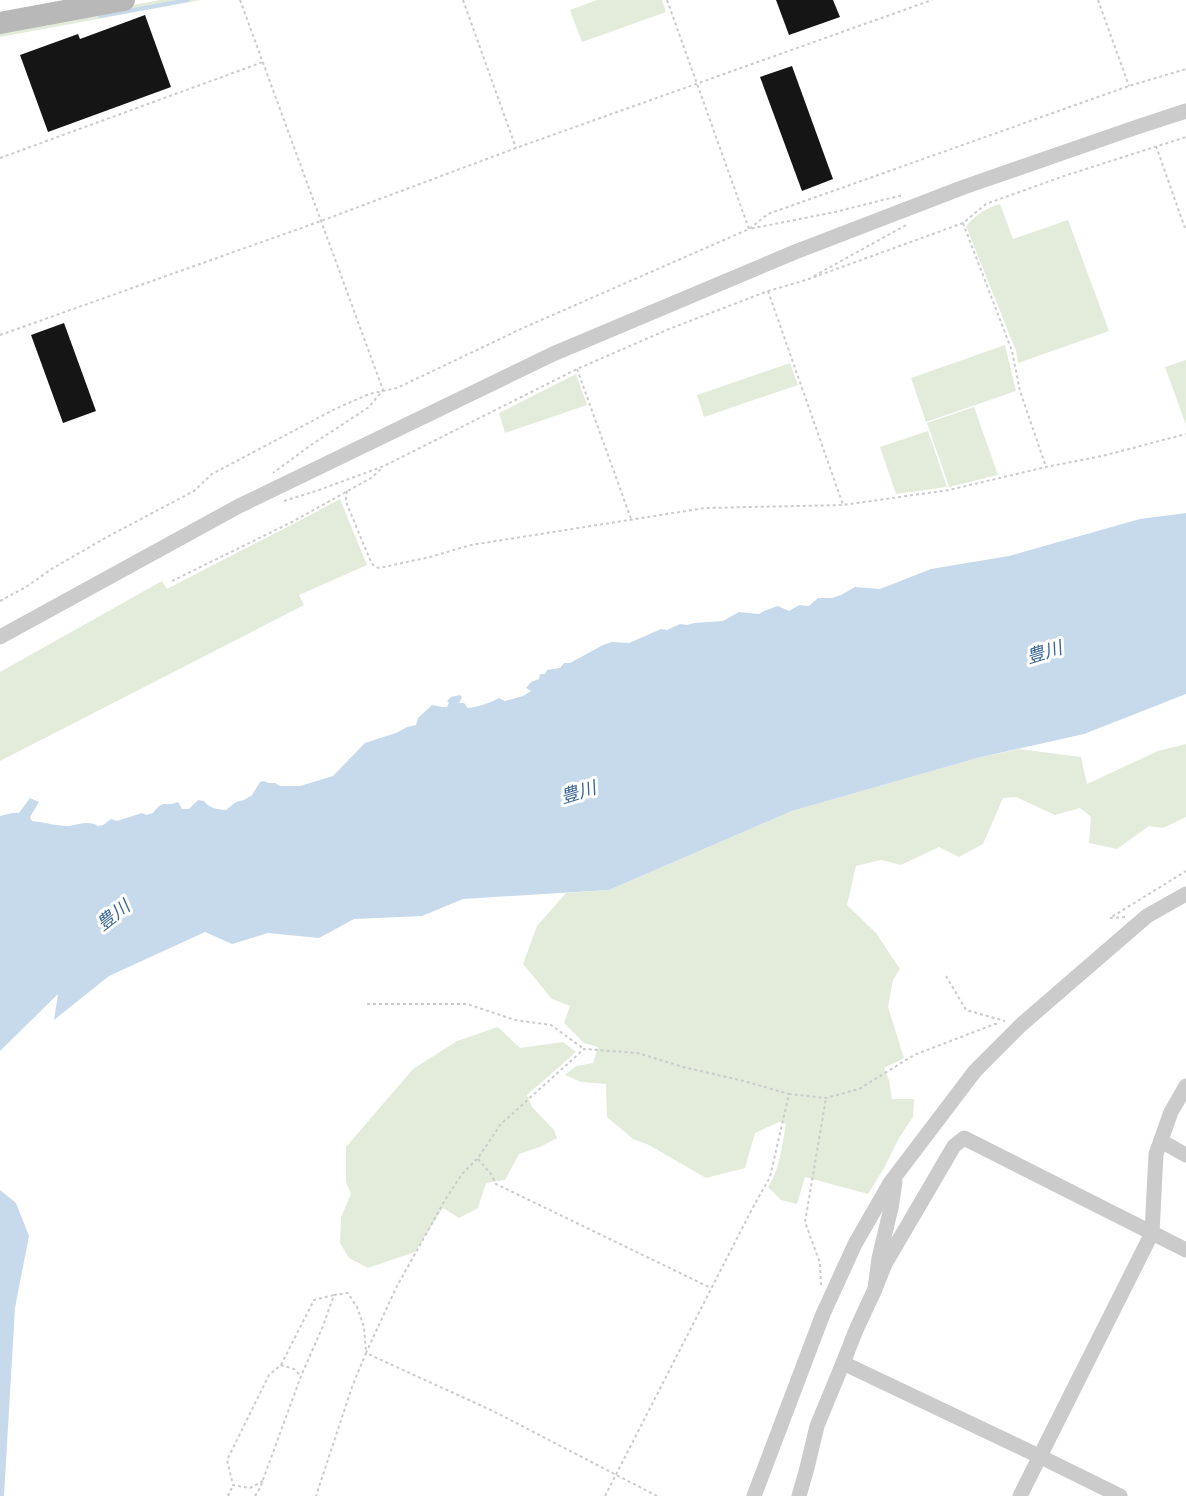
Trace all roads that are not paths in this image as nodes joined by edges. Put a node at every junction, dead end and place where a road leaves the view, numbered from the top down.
1 (124, 0) edge
2 (0, 23) edge
3 (1186, 111) edge
4 (0, 637) edge
5 (1186, 894) edge
6 (1186, 1086) edge
7 (1161, 1141) junction
8 (1186, 1155) edge
9 (896, 1176) junction
10 (1152, 1233) junction
11 (1186, 1250) edge
12 (875, 1289) junction
13 (843, 1363) junction
14 (1041, 1456) junction
15 (754, 1496) edge
16 (799, 1496) edge
17 (1020, 1496) edge
18 (1120, 1496) edge

1 - 2 main road
3 - 4 street
5 - 9 street
6 - 7 street
7 - 8 street
7 - 10 street
9 - 12 street
9 - 15 street
10 - 11 street
10 - 12 street
10 - 14 street
12 - 13 street
13 - 14 street
13 - 16 street
14 - 17 street
14 - 18 street

